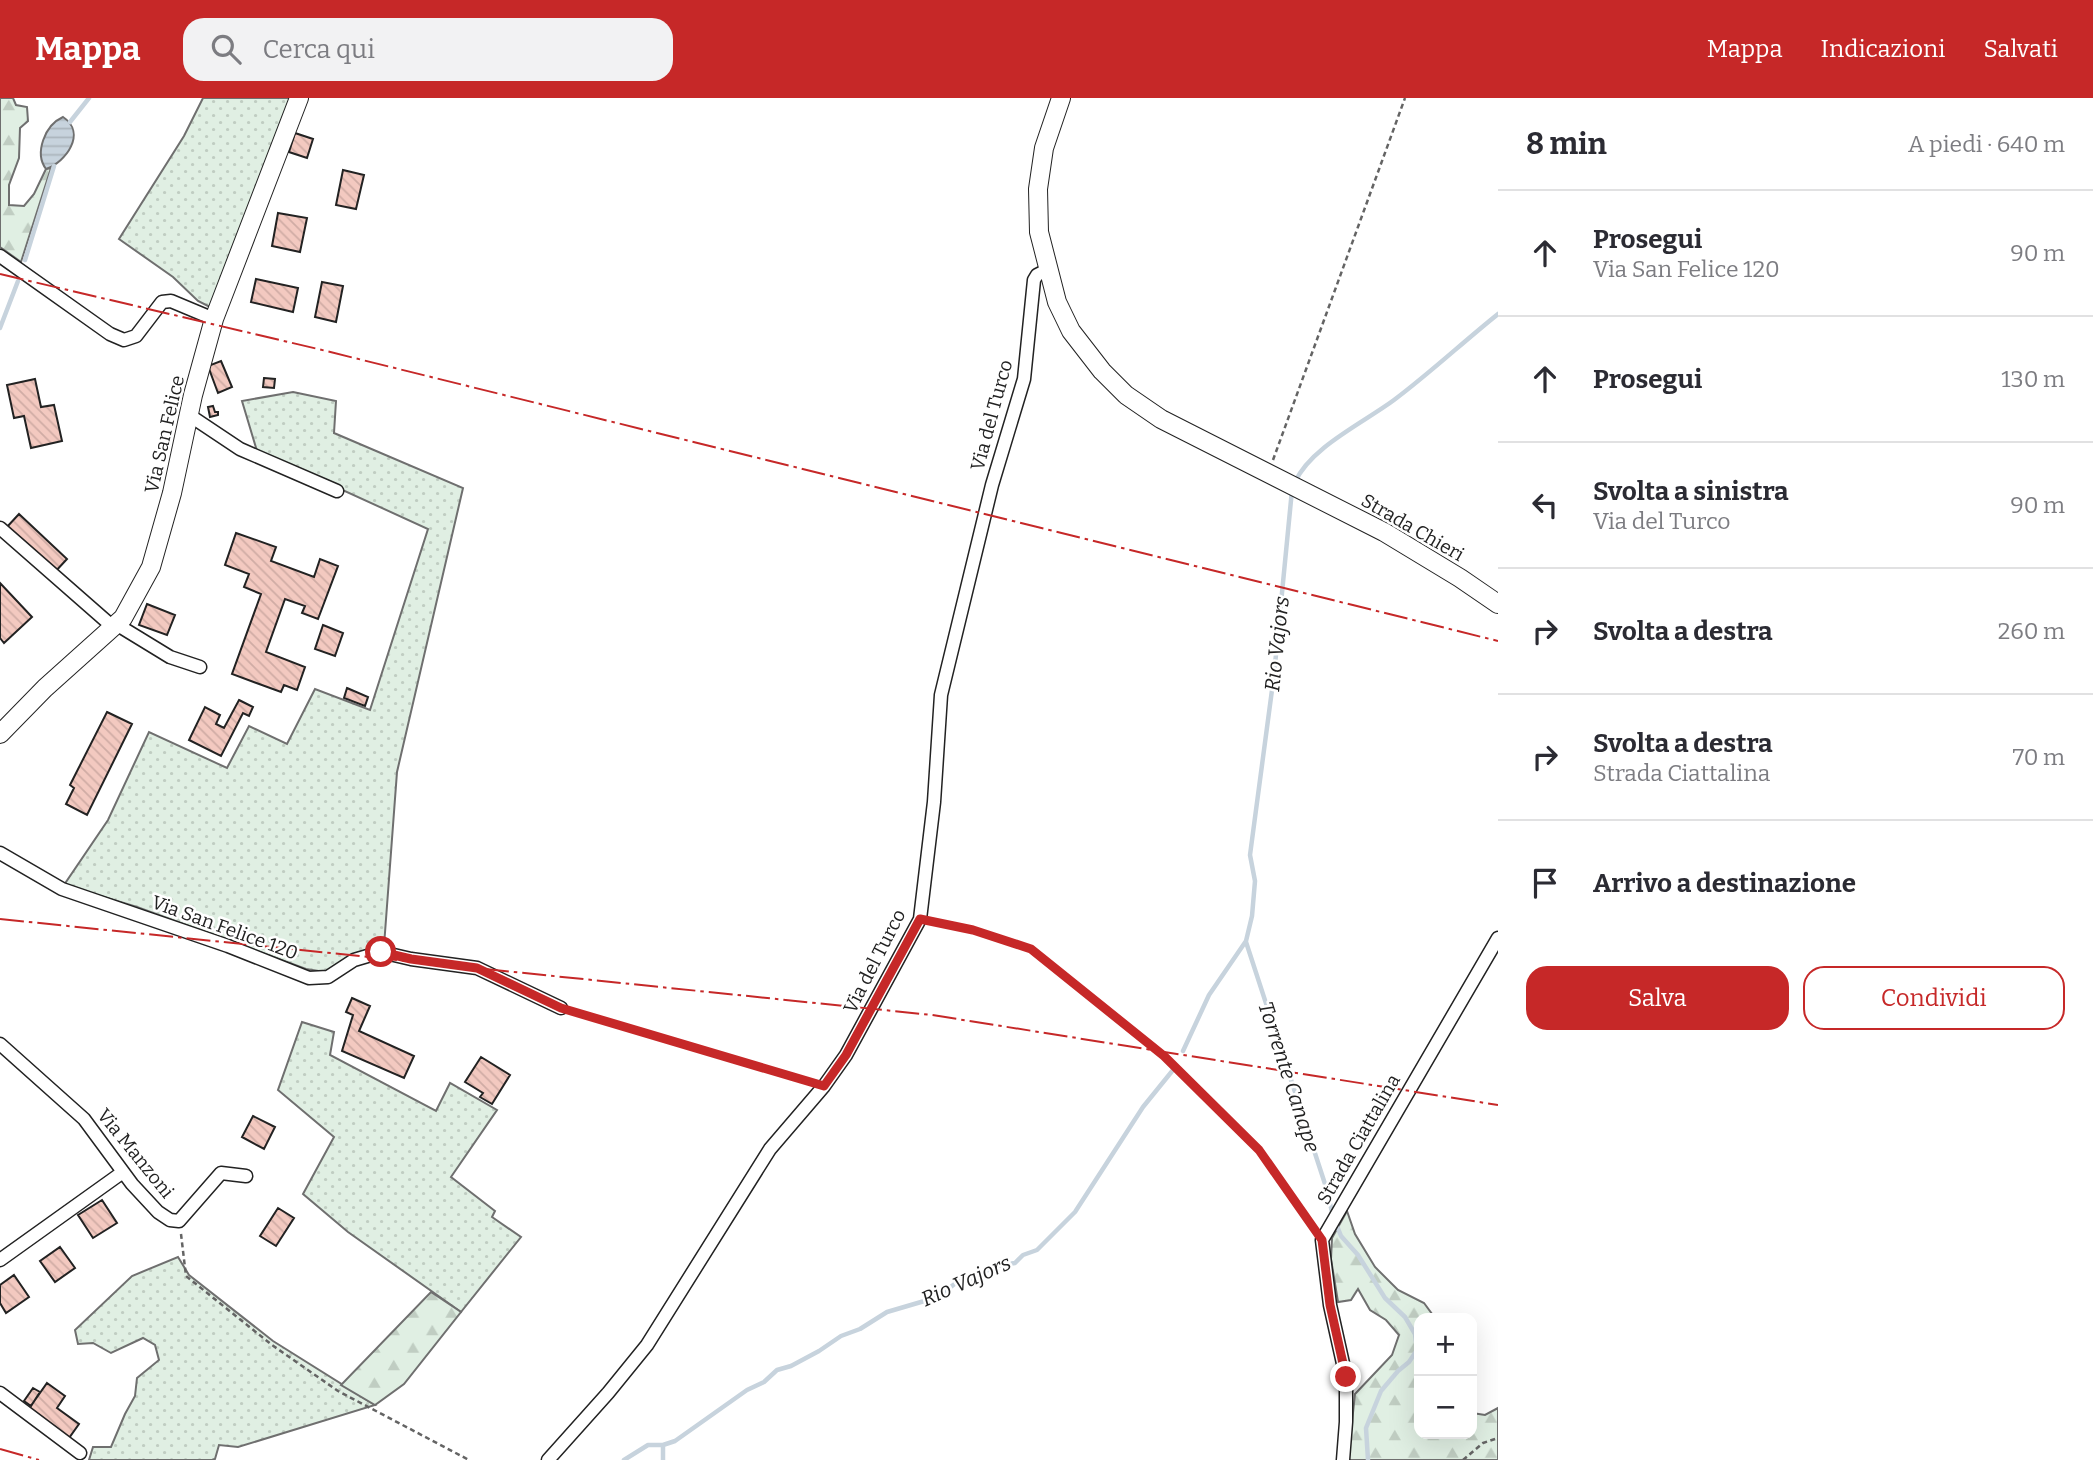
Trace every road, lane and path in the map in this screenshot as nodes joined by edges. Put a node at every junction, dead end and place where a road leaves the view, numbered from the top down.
1 (299, 98) edge
2 (1061, 98) edge
3 (1405, 98) edge
4 (0, 256) edge
5 (1047, 270) junction
6 (214, 319) junction
7 (189, 415) junction
8 (1268, 474) junction
9 (337, 491) dead end
10 (0, 528) edge
11 (1498, 604) edge
12 (115, 626) junction
13 (200, 667) dead end
14 (0, 734) edge
15 (0, 853) edge
16 (920, 919) junction
17 (1498, 938) edge
18 (561, 1008) joint
19 (0, 1044) edge
20 (824, 1086) junction
21 (123, 1172) junction
22 (246, 1176) dead end
23 (179, 1221) junction
24 (1322, 1240) junction
25 (0, 1260) edge
26 (0, 1393) edge
27 (1498, 1438) edge
28 (80, 1453) dead end
29 (469, 1460) edge
30 (548, 1460) edge
31 (1343, 1460) edge
32 (1463, 1460) edge

1 - 6 main road, Via San Felice
2 - 5 main road, Strada Chieri
3 - 8 path
4 - 6 street
5 - 8 main road, Strada Chieri
5 - 16 street, Via del Turco
6 - 7 main road, Via San Felice
7 - 9 street
7 - 12 main road, Via San Felice
8 - 11 main road, Strada Chieri
10 - 12 street
12 - 13 street
12 - 14 main road, Via San Felice
15 - 18 street, Via San Felice 120
16 - 20 street, Via del Turco
16 - 24 path
17 - 24 street, Strada Ciattalina
18 - 20 path
19 - 21 street, Via Manzoni
20 - 30 street, Via del Turco
21 - 23 street, Via Manzoni
21 - 25 street
22 - 23 street, Via Manzoni
23 - 29 path
24 - 31 street
26 - 28 street
27 - 32 path

